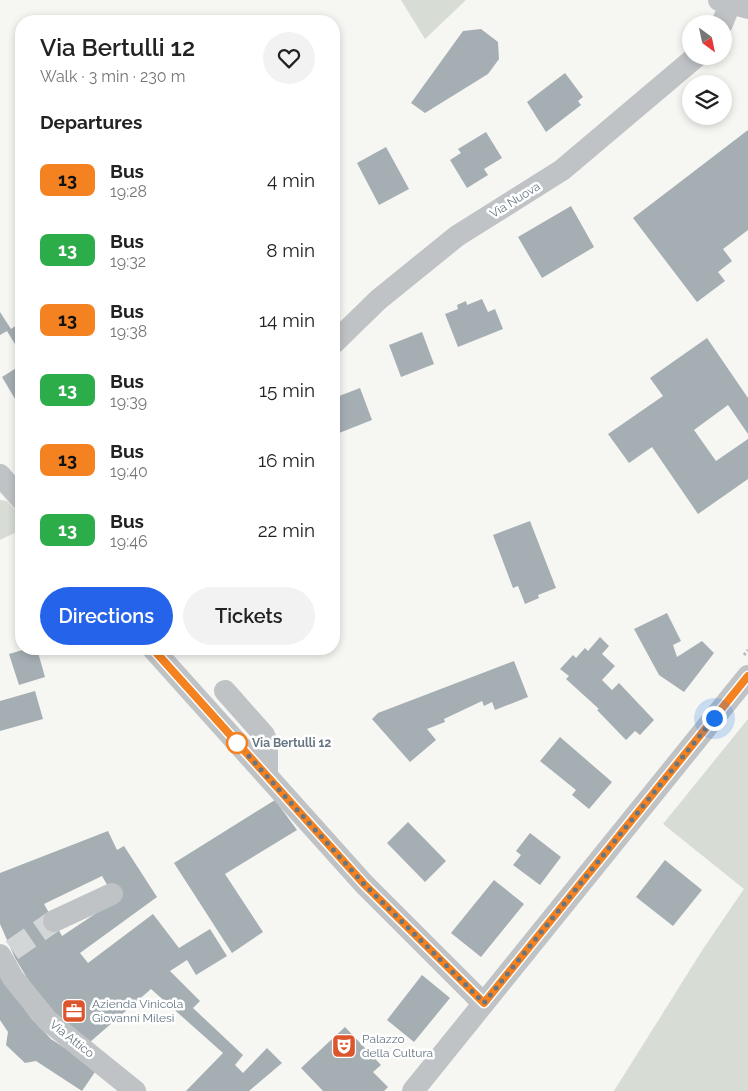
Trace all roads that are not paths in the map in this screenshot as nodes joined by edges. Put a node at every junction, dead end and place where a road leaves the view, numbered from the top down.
1 (686, 65) edge
2 (340, 337) edge
3 (158, 655) edge
4 (748, 676) edge
5 (226, 692) dead end
6 (267, 776) junction
7 (112, 894) dead end
8 (54, 921) tunnel mouth
9 (4, 953) edge
10 (484, 1003) junction
11 (135, 1091) edge
12 (413, 1091) edge

1 - 2 street, Via Nuova
3 - 6 street
4 - 10 street
5 - 6 street
6 - 10 street
7 - 8 street
9 - 11 street, Via Attico
10 - 12 street

